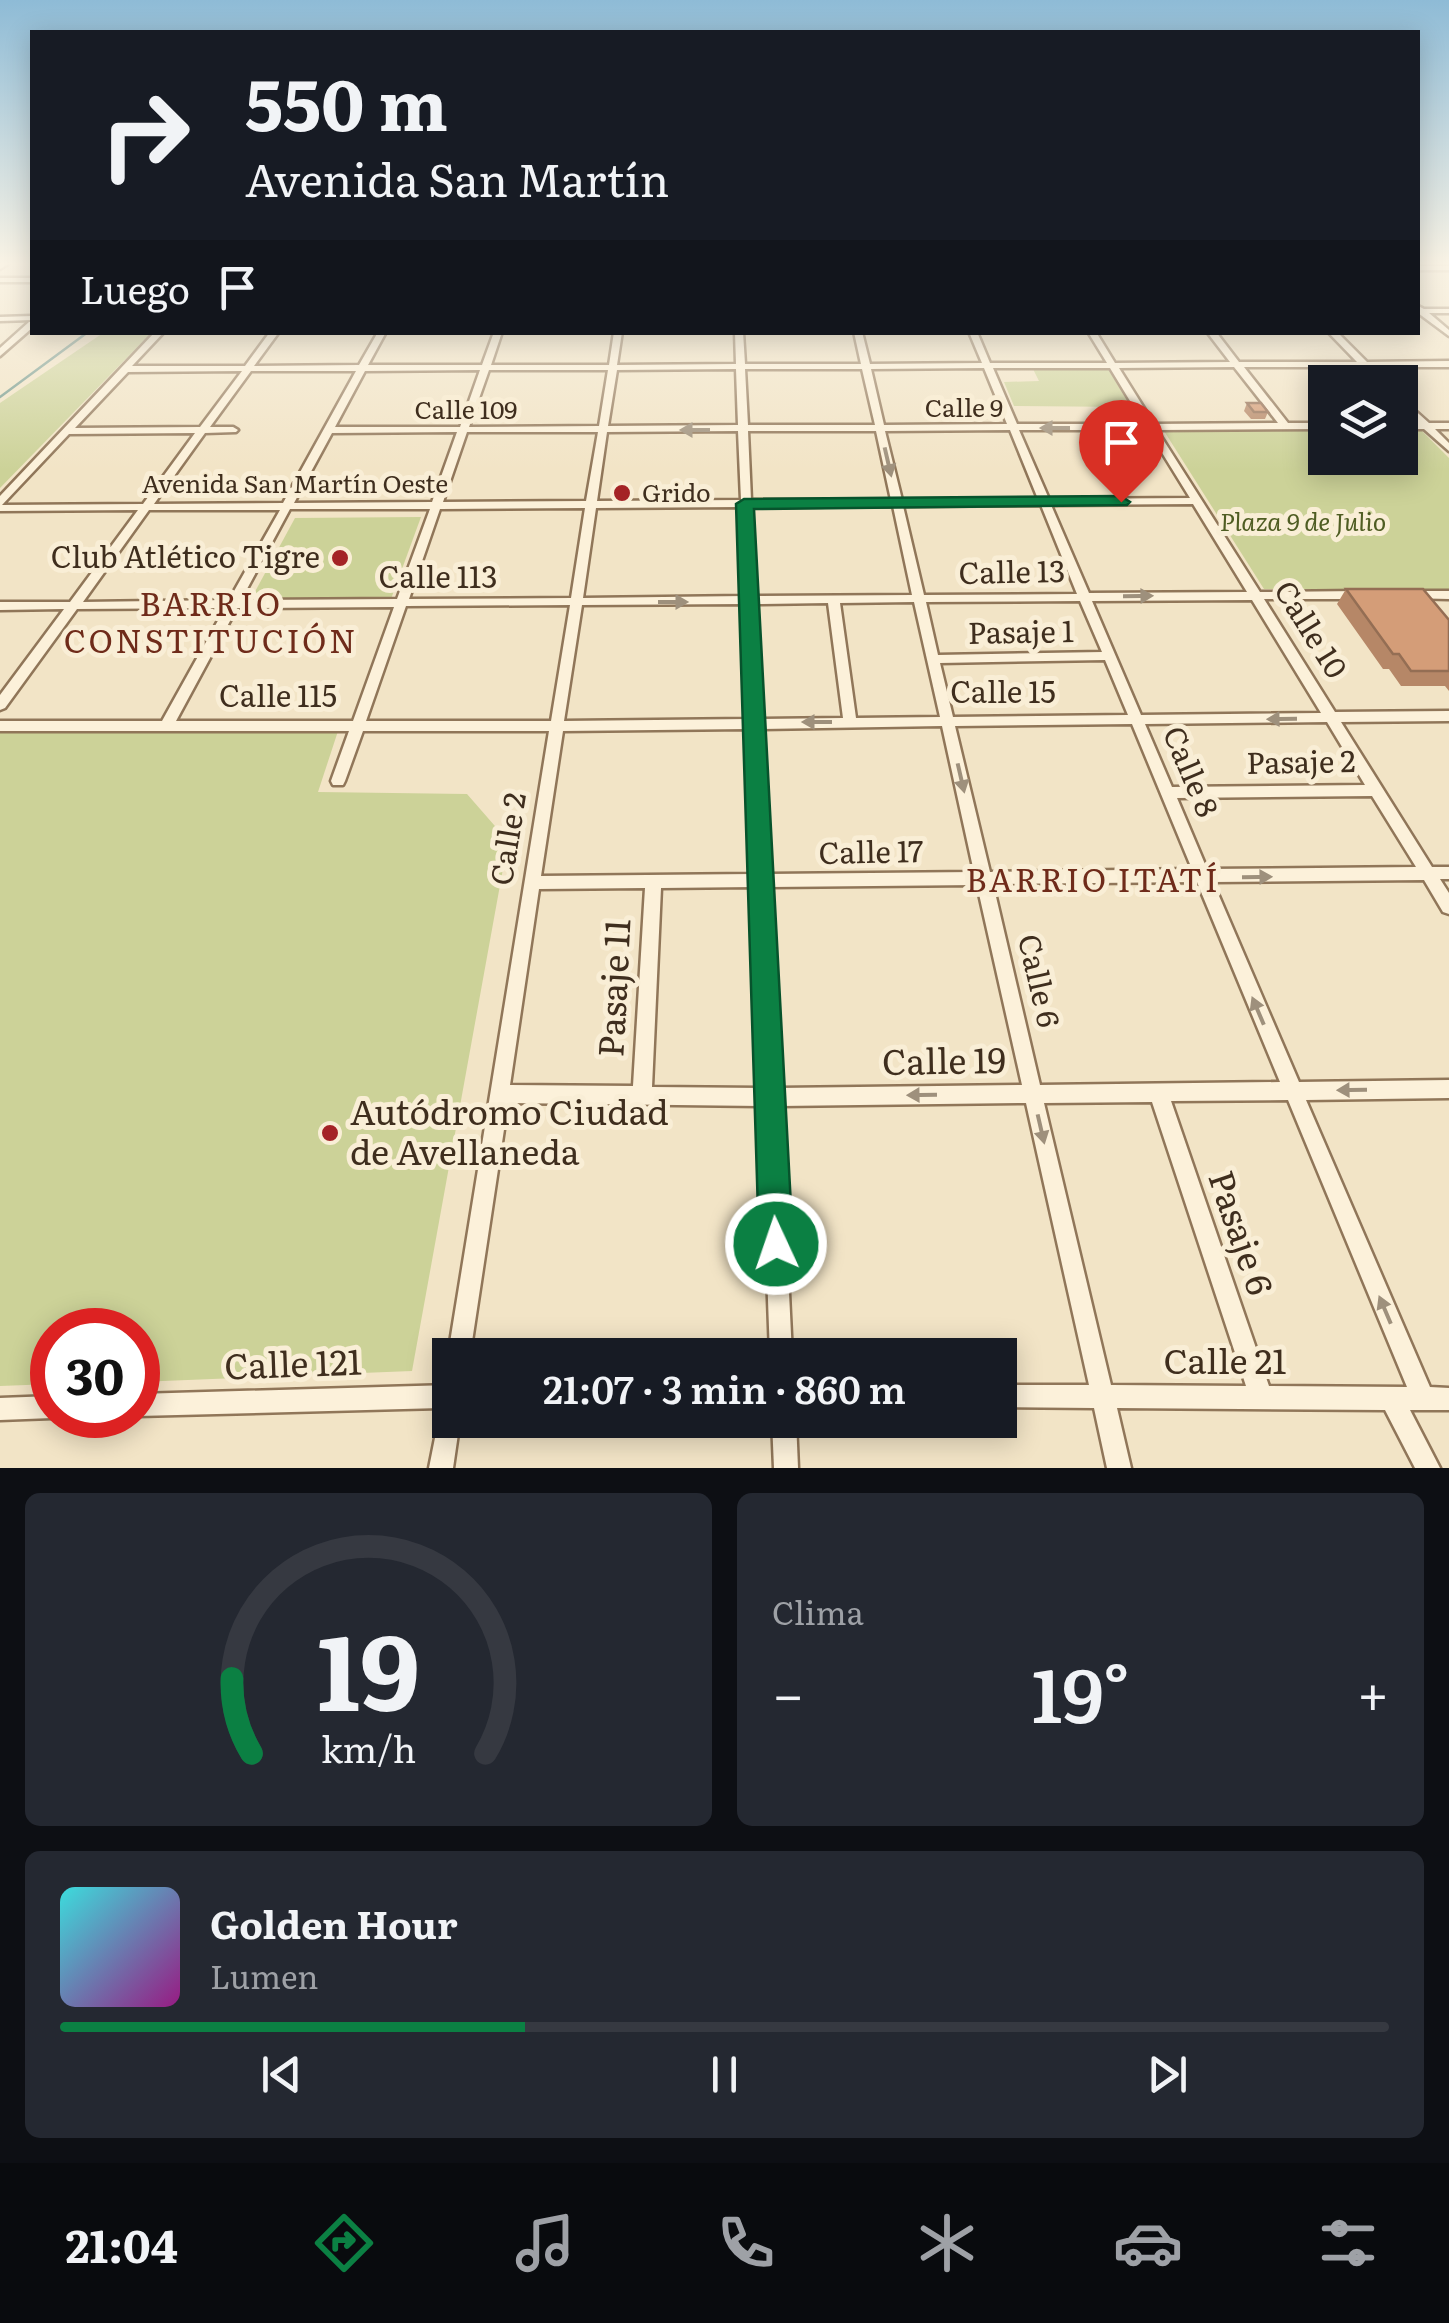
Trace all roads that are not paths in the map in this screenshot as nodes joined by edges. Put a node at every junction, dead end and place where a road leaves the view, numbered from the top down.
1 (20, 333) edge
2 (157, 335) edge
3 (272, 335) edge
4 (380, 335) edge
5 (497, 335) edge
6 (617, 335) edge
7 (739, 335) edge
8 (859, 335) edge
9 (975, 335) edge
10 (1094, 335) edge
11 (1213, 335) edge
12 (1335, 335) edge
13 (0, 353) edge
14 (1364, 364) junction
15 (1449, 364) edge
16 (988, 365) junction
17 (1112, 365) junction
18 (1238, 365) junction
19 (866, 366) junction
20 (486, 367) junction
21 (612, 367) junction
22 (741, 367) junction
23 (362, 368) junction
24 (126, 369) junction
25 (248, 369) junction
26 (1418, 418) edge
27 (1308, 426) edge
28 (1418, 426) edge
29 (1426, 426) junction
30 (1449, 426) edge
31 (1286, 427) junction
32 (1014, 428) junction
33 (1152, 428) junction
34 (880, 429) junction
35 (233, 430) dead end
36 (329, 430) junction
37 (463, 430) junction
38 (603, 430) junction
39 (742, 430) junction
40 (68, 431) junction
41 (202, 431) junction
42 (1449, 448) edge
43 (1198, 501) junction
44 (1044, 502) junction
45 (897, 503) junction
46 (744, 504) junction
47 (0, 505) edge
48 (590, 505) junction
49 (288, 506) junction
50 (436, 506) junction
51 (148, 507) junction
52 (1255, 594) junction
53 (1380, 595) edge
54 (1398, 595) edge
55 (1428, 595) junction
56 (1449, 595) edge
57 (1084, 597) junction
58 (920, 600) junction
59 (834, 601) junction
60 (576, 602) junction
61 (749, 602) junction
62 (234, 604) junction
63 (400, 604) junction
64 (74, 605) junction
65 (0, 606) edge
66 (1439, 608) edge
67 (1109, 656) junction
68 (934, 659) junction
69 (0, 705) edge
70 (1449, 716) edge
71 (1332, 718) junction
72 (1136, 720) junction
73 (948, 721) junction
74 (850, 722) junction
75 (754, 723) junction
76 (167, 725) junction
77 (356, 725) junction
78 (0, 726) edge
79 (557, 726) junction
80 (338, 781) dead end
81 (1376, 790) junction
82 (1166, 792) junction
83 (1428, 873) junction
84 (1449, 873) edge
85 (1202, 878) junction
86 (984, 879) junction
87 (653, 882) junction
88 (760, 882) junction
89 (533, 883) junction
90 (1449, 906) edge
91 (1449, 1088) edge
92 (1158, 1091) junction
93 (1292, 1091) junction
94 (500, 1094) junction
95 (1033, 1094) junction
96 (642, 1096) junction
97 (769, 1097) junction
98 (462, 1338) edge
99 (780, 1338) edge
100 (1017, 1396) edge
101 (1102, 1396) junction
102 (432, 1397) edge
103 (1261, 1397) junction
104 (1392, 1399) junction
105 (1423, 1400) junction
106 (1449, 1400) edge
107 (160, 1404) edge
108 (30, 1408) edge
109 (0, 1409) edge
110 (446, 1438) edge
111 (785, 1438) edge
112 (442, 1468) edge
113 (786, 1468) edge
114 (1119, 1468) edge
115 (1428, 1468) edge

1 - 13 street
2 - 24 street
3 - 25 street
4 - 23 street
5 - 20 street
6 - 21 street, Calle 2
7 - 22 street
8 - 19 street, Calle 6
9 - 16 street, Calle 8
10 - 17 street, Calle 10
11 - 18 street
12 - 14 street
14 - 15 street
14 - 18 street
16 - 17 street
16 - 19 street
16 - 32 street, Calle 8
17 - 18 street
17 - 33 street, Calle 10
18 - 31 street
19 - 22 street
19 - 34 street, Calle 6
20 - 21 street
20 - 23 street
20 - 37 street
21 - 22 street
21 - 38 street, Calle 2
22 - 39 street
23 - 25 street
23 - 36 street
24 - 25 street
24 - 40 street
25 - 41 street
26 - 29 street
27 - 31 street, Calle 9
28 - 29 street
29 - 30 street
29 - 42 street
31 - 33 street, Calle 9
33 -> 32 street, Calle 9
32 - 34 street, Calle 9
32 - 44 street, Calle 8
33 - 43 street, Calle 10
34 - 39 street, Calle 9
34 -> 45 street, Calle 6
35 - 41 street
36 - 37 street, Calle 109
36 - 49 street
37 - 38 street, Calle 109
37 - 50 street
39 -> 38 street, Calle 9
38 - 48 street, Calle 2
39 - 46 street
40 - 41 street
40 - 47 street
41 - 51 street
43 - 44 street, Avenida San Martín Oeste
43 - 52 street, Calle 10
44 - 45 street, Avenida San Martín Oeste
44 - 57 street, Calle 8
45 - 46 street, Avenida San Martín Oeste
45 - 58 street, Calle 6
46 - 48 street, Avenida San Martín Oeste
46 - 61 street
47 - 51 street, Avenida San Martín Oeste
48 - 50 street, Avenida San Martín Oeste
48 - 60 street, Calle 2
49 - 50 street, Avenida San Martín Oeste
49 - 51 street, Avenida San Martín Oeste
49 - 62 street
50 - 63 street
51 - 64 street
52 - 53 street, Calle 13
57 -> 52 street, Calle 13
52 - 71 street, Calle 10
54 - 55 street
55 - 56 street
55 - 66 street
57 - 58 street, Calle 13
57 - 67 street, Calle 8
58 - 59 street, Calle 13
58 - 68 street, Calle 6
59 - 61 street, Calle 13
59 - 74 street
60 -> 61 street, Calle 13
60 - 63 street, Calle 113
60 - 79 street, Calle 2
61 - 75 street
62 - 63 street, Calle 113
62 - 64 street, Calle 113
62 - 76 street
63 - 77 street
64 - 65 street, Calle 113
64 - 69 street
67 - 68 street, Pasaje 1
67 - 72 street, Calle 8
68 - 73 street, Calle 6
70 - 71 street, Calle 15
71 -> 72 street, Calle 15
71 - 81 street, Calle 10
72 - 73 street, Calle 15
72 - 82 street, Calle 8
73 - 74 street, Calle 15
73 -> 86 street, Calle 6
74 -> 75 street, Calle 15
75 - 79 street, Calle 15
75 - 88 street
76 - 77 street, Calle 115
76 - 78 street, Calle 115
77 - 79 street, Calle 115
77 - 80 street
79 - 89 street, Calle 2
81 - 82 street, Pasaje 2
81 - 83 street, Calle 10
82 - 85 street, Calle 8
83 - 84 street, Calle 17
85 -> 83 street, Calle 17
83 - 90 street, Calle 10
85 - 86 street, Calle 17
93 -> 85 street, Calle 8
86 - 88 street, Calle 17
86 - 95 street, Calle 6
87 - 88 street, Calle 17
87 - 89 street, Calle 17
87 - 96 street, Pasaje 11
88 - 97 street
89 - 94 street, Calle 2
91 -> 93 street, Calle 19
92 - 93 street, Calle 19
92 - 95 street, Calle 19
92 - 103 street, Pasaje 6
105 -> 93 street, Calle 8
94 - 96 street, Calle 19
94 - 98 street, Calle 2
95 -> 97 street, Calle 19
95 -> 101 street, Calle 6
96 - 97 street, Calle 19
97 - 99 street
100 - 101 street, Calle 21
101 - 103 street, Calle 21
101 - 114 street, Calle 6
102 - 107 street, Calle 121
103 - 104 street, Calle 21
104 - 105 street, Calle 21
104 - 115 street
105 - 106 street, Calle 21
108 - 109 street
110 - 112 street
111 - 113 street

